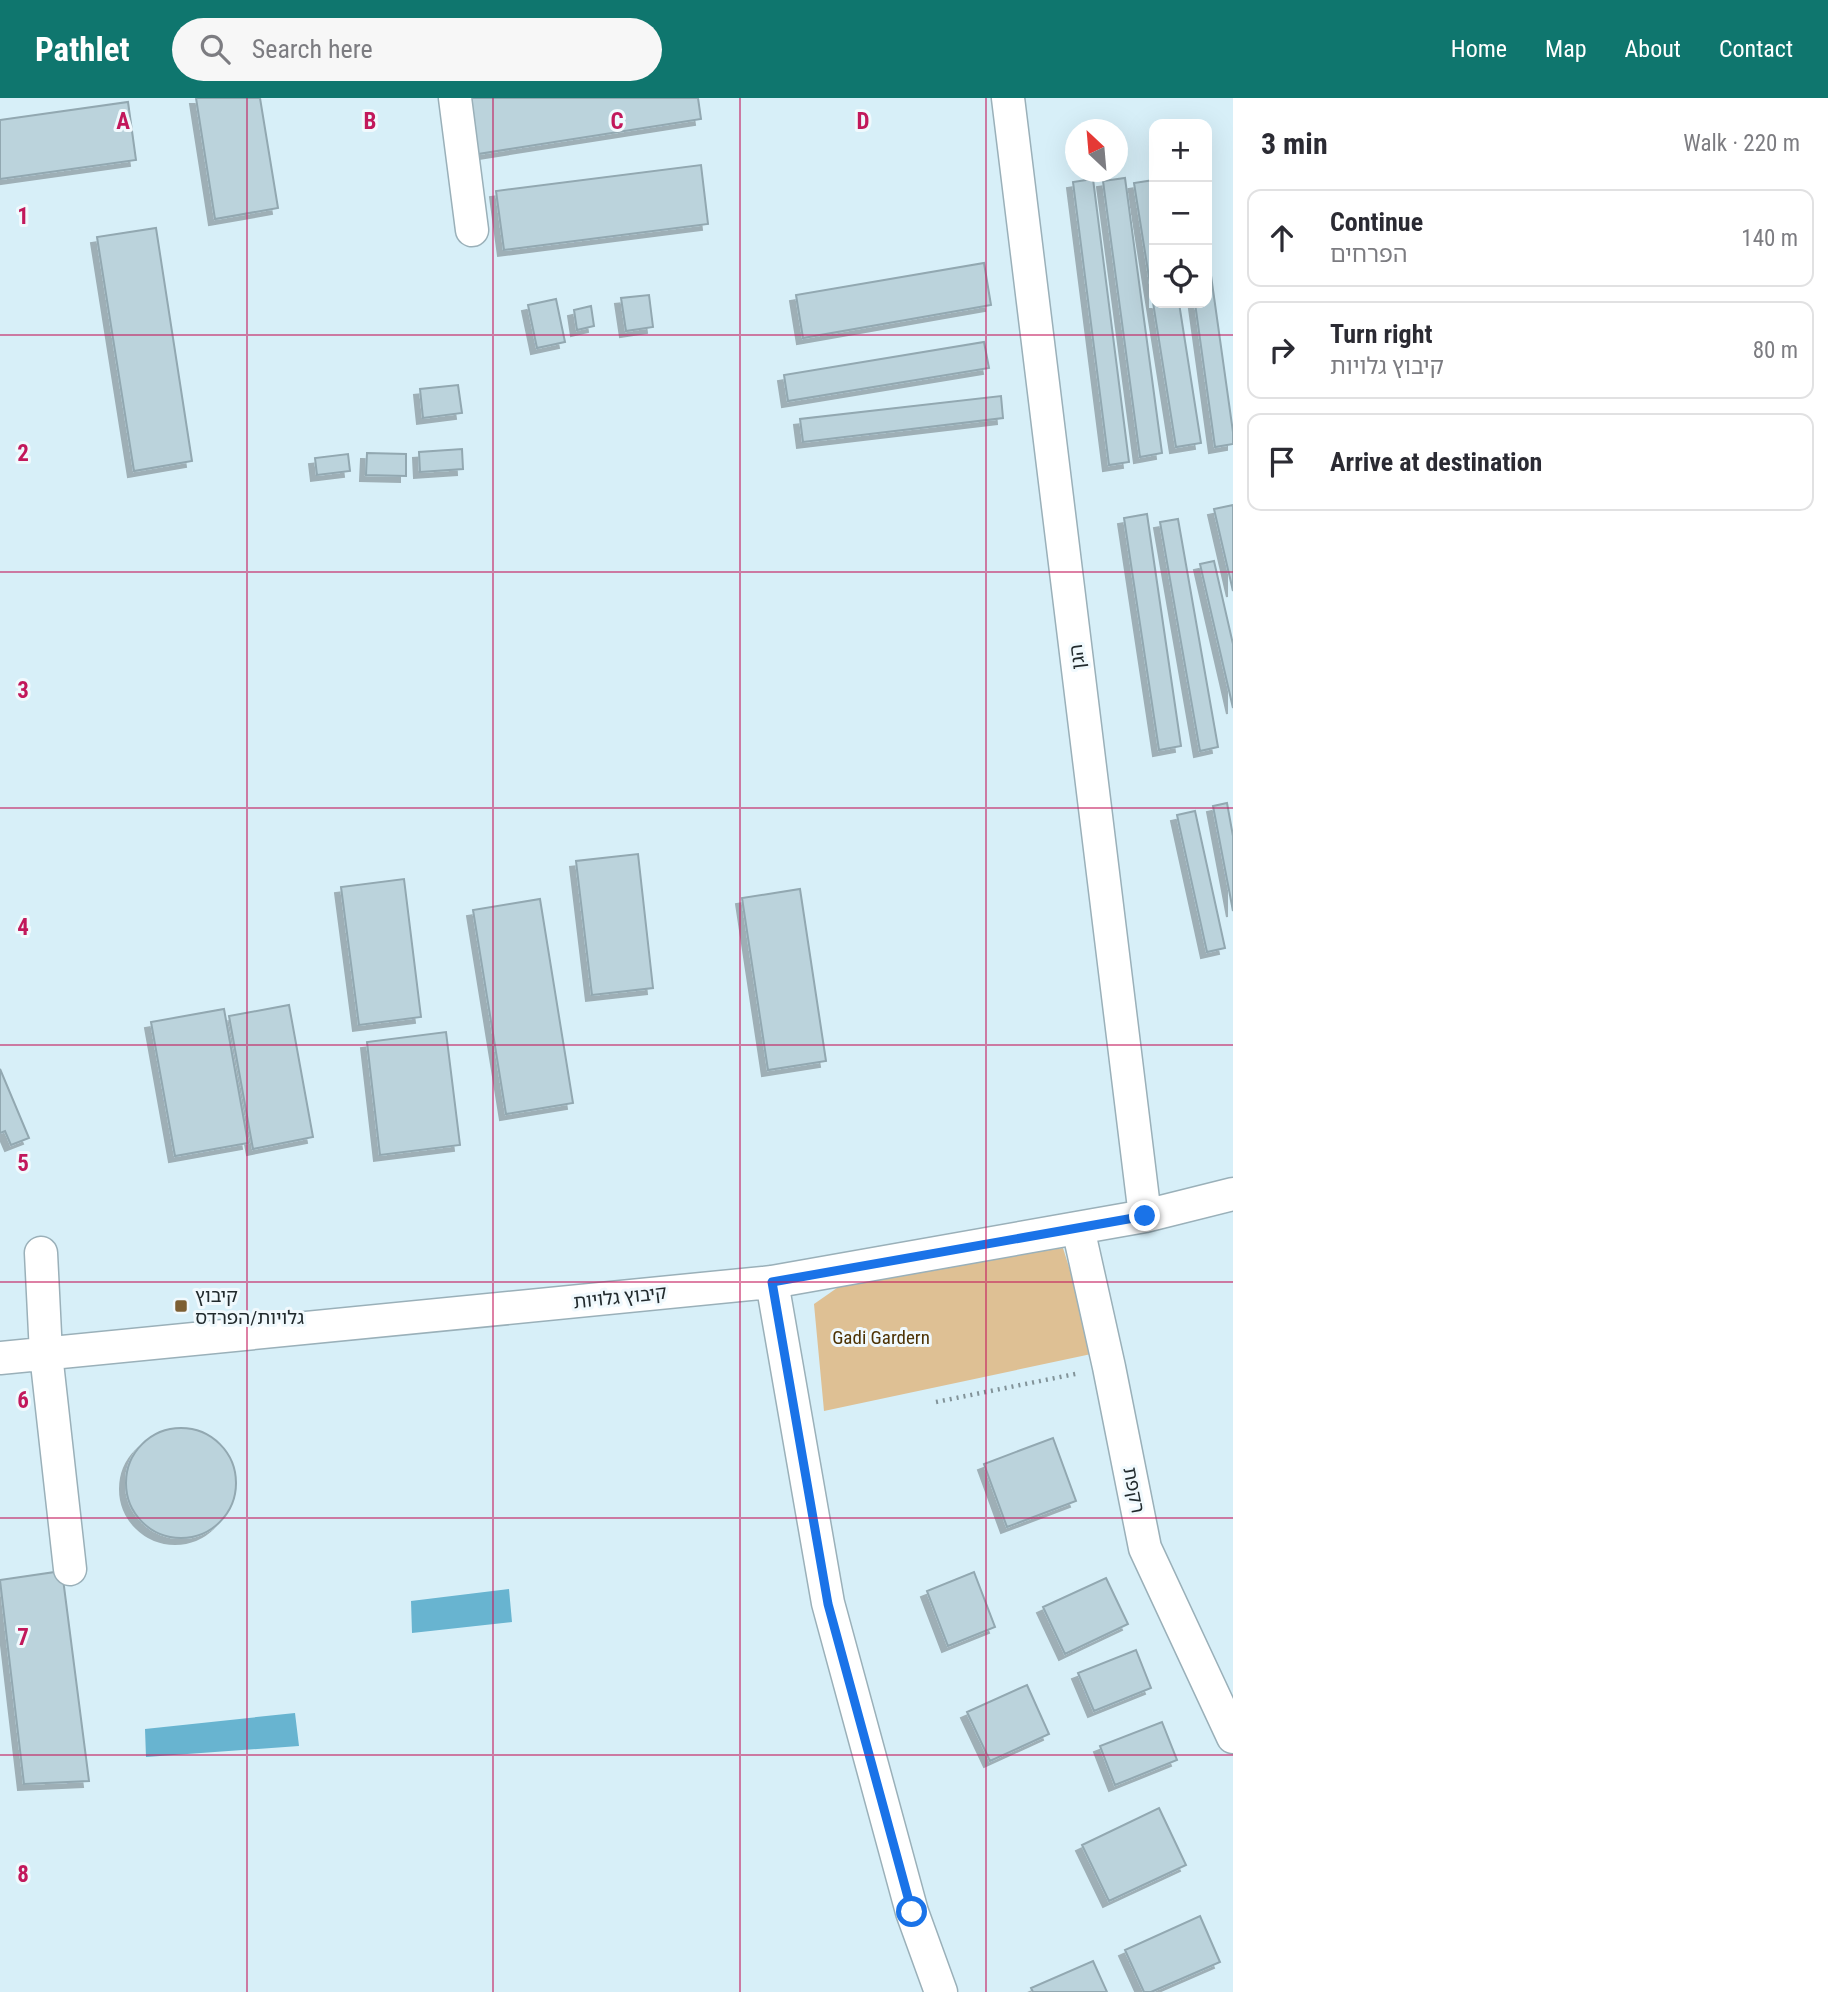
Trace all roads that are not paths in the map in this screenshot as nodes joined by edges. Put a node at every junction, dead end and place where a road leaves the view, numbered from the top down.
1 (455, 98) edge
2 (1009, 98) edge
3 (472, 230) dead end
4 (1233, 1195) edge
5 (1145, 1216) junction
6 (1078, 1228) junction
7 (41, 1253) dead end
8 (772, 1282) junction
9 (46, 1354) junction
10 (0, 1358) edge
11 (70, 1569) dead end
12 (1233, 1737) edge
13 (941, 1992) edge

1 - 3 street
2 - 5 street, הגן
4 - 5 street, קיבוץ גלויות
5 - 6 street, קיבוץ גלויות
6 - 8 street, קיבוץ גלויות
6 - 12 street, רקפת
7 - 9 street
8 - 9 street, קיבוץ גלויות
8 - 13 street
9 - 10 street, קיבוץ גלויות
9 - 11 street

